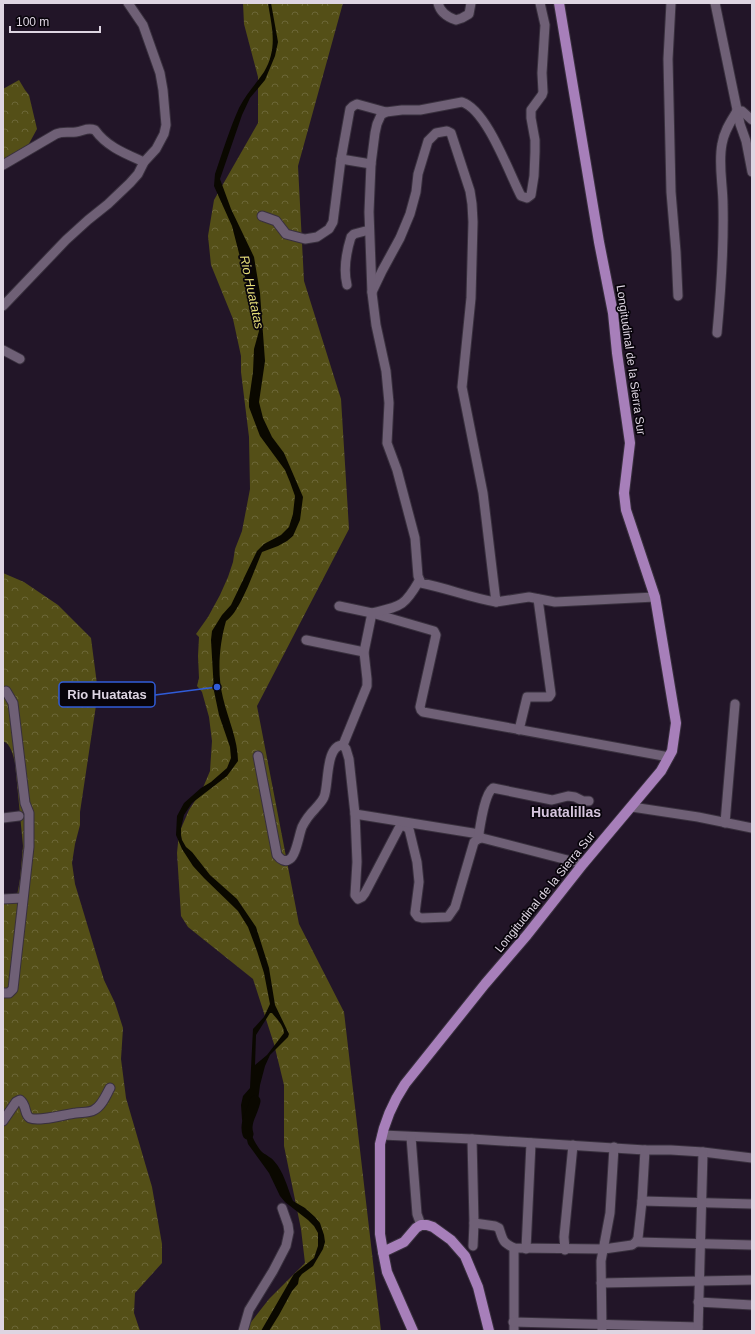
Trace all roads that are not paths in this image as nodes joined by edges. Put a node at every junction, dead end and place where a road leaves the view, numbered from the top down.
1 (128, 3) edge
2 (438, 3) edge
3 (471, 3) edge
4 (540, 3) edge
5 (559, 3) edge
6 (671, 3) edge
7 (715, 3) edge
8 (738, 111) junction
9 (386, 112) junction
10 (752, 120) edge
11 (341, 159) junction
12 (144, 162) junction
13 (371, 164) junction
14 (3, 165) edge
15 (752, 172) edge
16 (262, 216) dead end
17 (369, 230) junction
18 (347, 285) dead end
19 (372, 293) junction
20 (678, 296) dead end
21 (3, 306) edge
22 (717, 333) dead end
23 (3, 350) edge
24 (20, 359) dead end
25 (420, 581) junction
26 (655, 597) junction
27 (538, 599) junction
28 (496, 602) junction
29 (339, 606) dead end
30 (372, 613) junction
31 (306, 640) dead end
32 (364, 652) junction
33 (6, 691) dead end
34 (735, 704) dead end
35 (519, 730) junction
36 (343, 745) junction
37 (258, 756) dead end
38 (669, 757) junction
39 (589, 802) dead end
40 (632, 807) junction
41 (355, 814) junction
42 (19, 816) dead end
43 (3, 818) edge
44 (725, 823) junction
45 (752, 828) edge
46 (479, 836) junction
47 (583, 864) junction
48 (22, 898) junction
49 (3, 899) edge
50 (3, 993) edge
51 (110, 1088) dead end
52 (3, 1121) edge
53 (382, 1135) junction
54 (411, 1136) junction
55 (472, 1139) junction
56 (531, 1143) junction
57 (573, 1145) junction
58 (614, 1147) junction
59 (645, 1150) junction
60 (703, 1152) junction
61 (752, 1158) edge
62 (642, 1200) junction
63 (701, 1202) junction
64 (752, 1204) edge
65 (282, 1208) dead end
66 (474, 1223) junction
67 (421, 1225) junction
68 (636, 1242) junction
69 (701, 1244) junction
70 (752, 1245) edge
71 (473, 1246) dead end
72 (514, 1248) junction
73 (526, 1249) junction
74 (604, 1249) junction
75 (565, 1250) junction
76 (383, 1252) junction
77 (752, 1280) edge
78 (700, 1281) junction
79 (601, 1283) junction
80 (698, 1302) junction
81 (752, 1305) edge
82 (514, 1326) edge
83 (602, 1328) edge
84 (698, 1329) edge
85 (243, 1331) edge
86 (413, 1331) edge
87 (489, 1331) edge

1 - 12 street
2 - 3 street
4 - 9 street
5 - 26 main road, Longitudinal de la Sierra Sur
6 - 20 street
7 - 8 street
8 - 10 street
8 - 15 street
8 - 22 street
9 - 11 street
9 - 13 street
11 - 13 street
11 - 16 street
12 - 14 street
12 - 21 street
13 - 17 street
17 - 18 street
17 - 19 street
19 - 25 street
19 - 28 street
23 - 24 street
25 - 28 street
25 - 30 street
26 - 27 street
26 - 38 main road, Longitudinal de la Sierra Sur
27 - 28 street
27 - 35 street
29 - 30 street
30 - 32 street
30 - 35 street
31 - 32 street
32 - 36 street
33 - 48 street
34 - 44 street
35 - 38 street
36 - 37 street
36 - 41 street
38 - 40 main road, Longitudinal de la Sierra Sur
39 - 46 street
40 - 44 street
40 - 47 main road, Longitudinal de la Sierra Sur
41 - 46 street
41 - 46 street
42 - 43 street
44 - 45 street
46 - 47 street
47 - 53 main road, Longitudinal de la Sierra Sur
48 - 49 street
48 - 50 street
51 - 52 street
53 - 54 street
53 - 76 main road, Longitudinal de la Sierra Sur
54 - 55 street
54 - 67 street
55 - 56 street
55 - 66 street
56 - 57 street
56 - 73 street
57 - 58 street
57 - 75 street
58 - 59 street
58 - 74 street
59 - 60 street
59 - 62 street
60 - 61 street
60 - 63 street
62 - 63 street
62 - 68 street
63 - 64 street
63 - 69 street
65 - 85 street
66 - 71 street
66 - 72 street
67 - 76 main road
67 - 87 main road
68 - 69 street
68 - 74 street
69 - 70 street
69 - 78 street
72 - 73 street
72 - 82 street
73 - 75 street
74 - 75 street
74 - 79 street
76 - 86 main road, Longitudinal de la Sierra Sur
77 - 78 street
78 - 79 street
78 - 80 street
79 - 83 street
80 - 81 street
80 - 84 street
82 - 83 street
83 - 84 street

